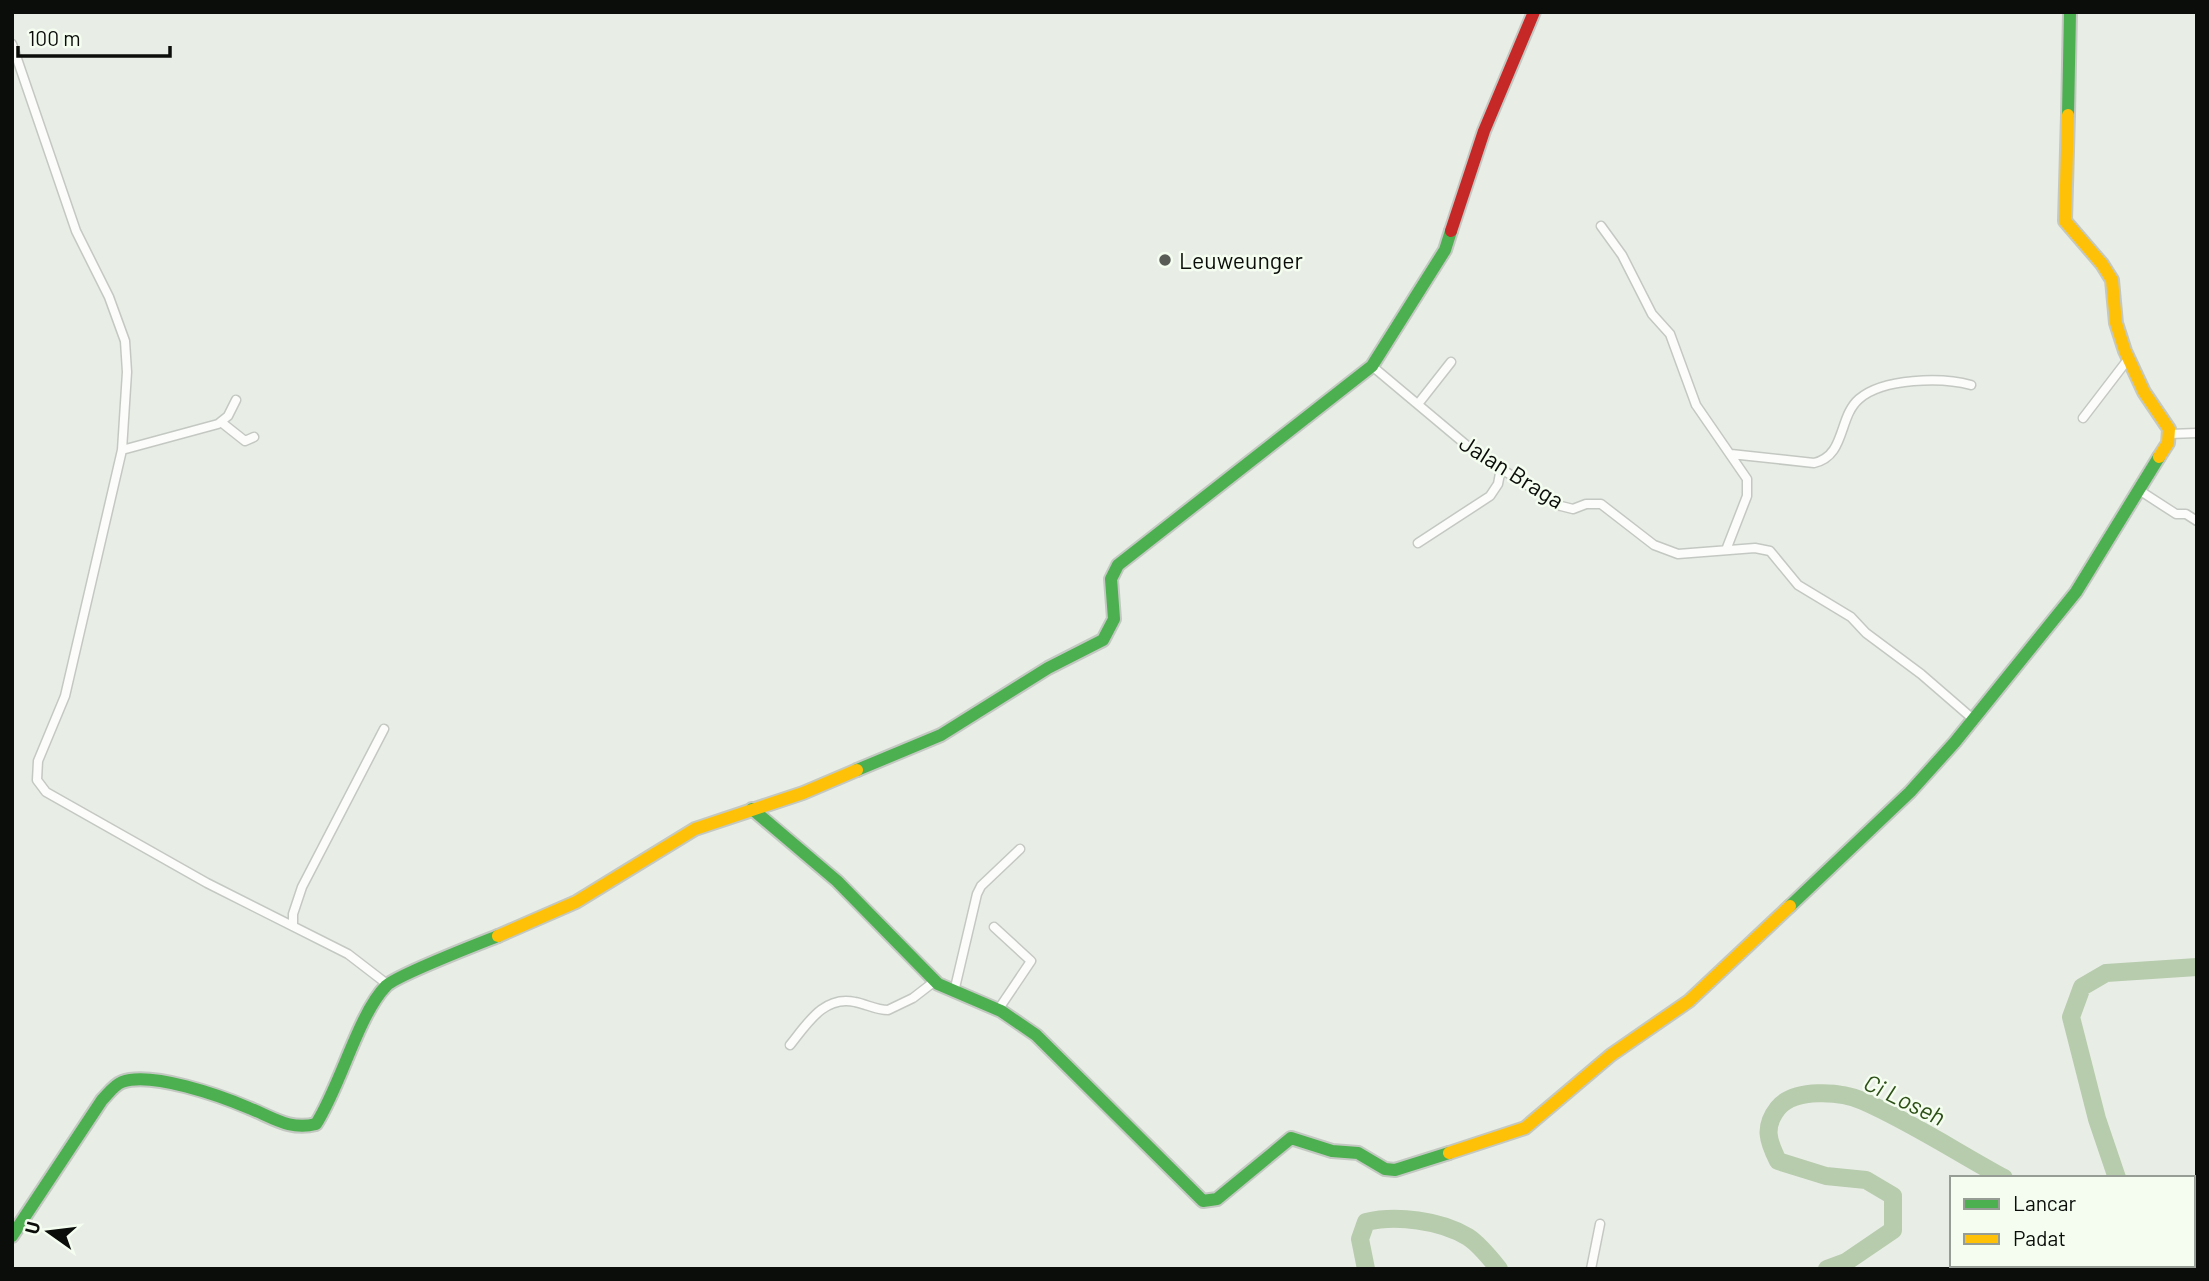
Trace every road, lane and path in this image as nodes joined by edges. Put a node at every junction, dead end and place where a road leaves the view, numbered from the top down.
1 (1534, 12) edge
2 (2070, 12) edge
3 (12, 44) edge
4 (1601, 226) dead end
5 (2129, 358) junction
6 (1451, 362) dead end
7 (1372, 366) junction
8 (1970, 385) dead end
9 (236, 400) dead end
10 (1418, 404) junction
11 (2083, 418) dead end
12 (221, 422) junction
13 (2197, 433) edge
14 (2170, 434) junction
15 (254, 437) dead end
16 (122, 450) junction
17 (1731, 454) junction
18 (1501, 468) junction
19 (2139, 490) junction
20 (2197, 522) edge
21 (1418, 542) dead end
22 (1726, 550) junction
23 (1973, 719) junction
24 (384, 729) dead end
25 (752, 809) junction
26 (1020, 849) dead end
27 (293, 926) junction
28 (994, 927) dead end
29 (387, 984) junction
30 (943, 986) junction
31 (998, 1010) junction
32 (790, 1045) dead end
33 (1600, 1224) dead end
34 (12, 1236) edge
35 (1591, 1269) edge

1 - 7 street
2 - 5 street
3 - 16 street
4 - 17 street
5 - 11 street
5 - 14 street
6 - 10 street
7 - 10 street, Jalan Braga
7 - 25 street
8 - 17 street
9 - 12 street
10 - 18 street, Jalan Braga
12 - 15 street
12 - 16 street
13 - 14 street
14 - 19 street
16 - 27 street
17 - 22 street
18 - 21 street
18 - 22 street, Jalan Braga
19 - 20 street
19 - 23 street
22 - 23 street, Jalan Braga
23 - 31 street
24 - 27 street
25 - 29 street
25 - 30 street
26 - 30 street
27 - 29 street
28 - 31 street
29 - 34 street
30 - 31 street
30 - 32 street
33 - 35 street

